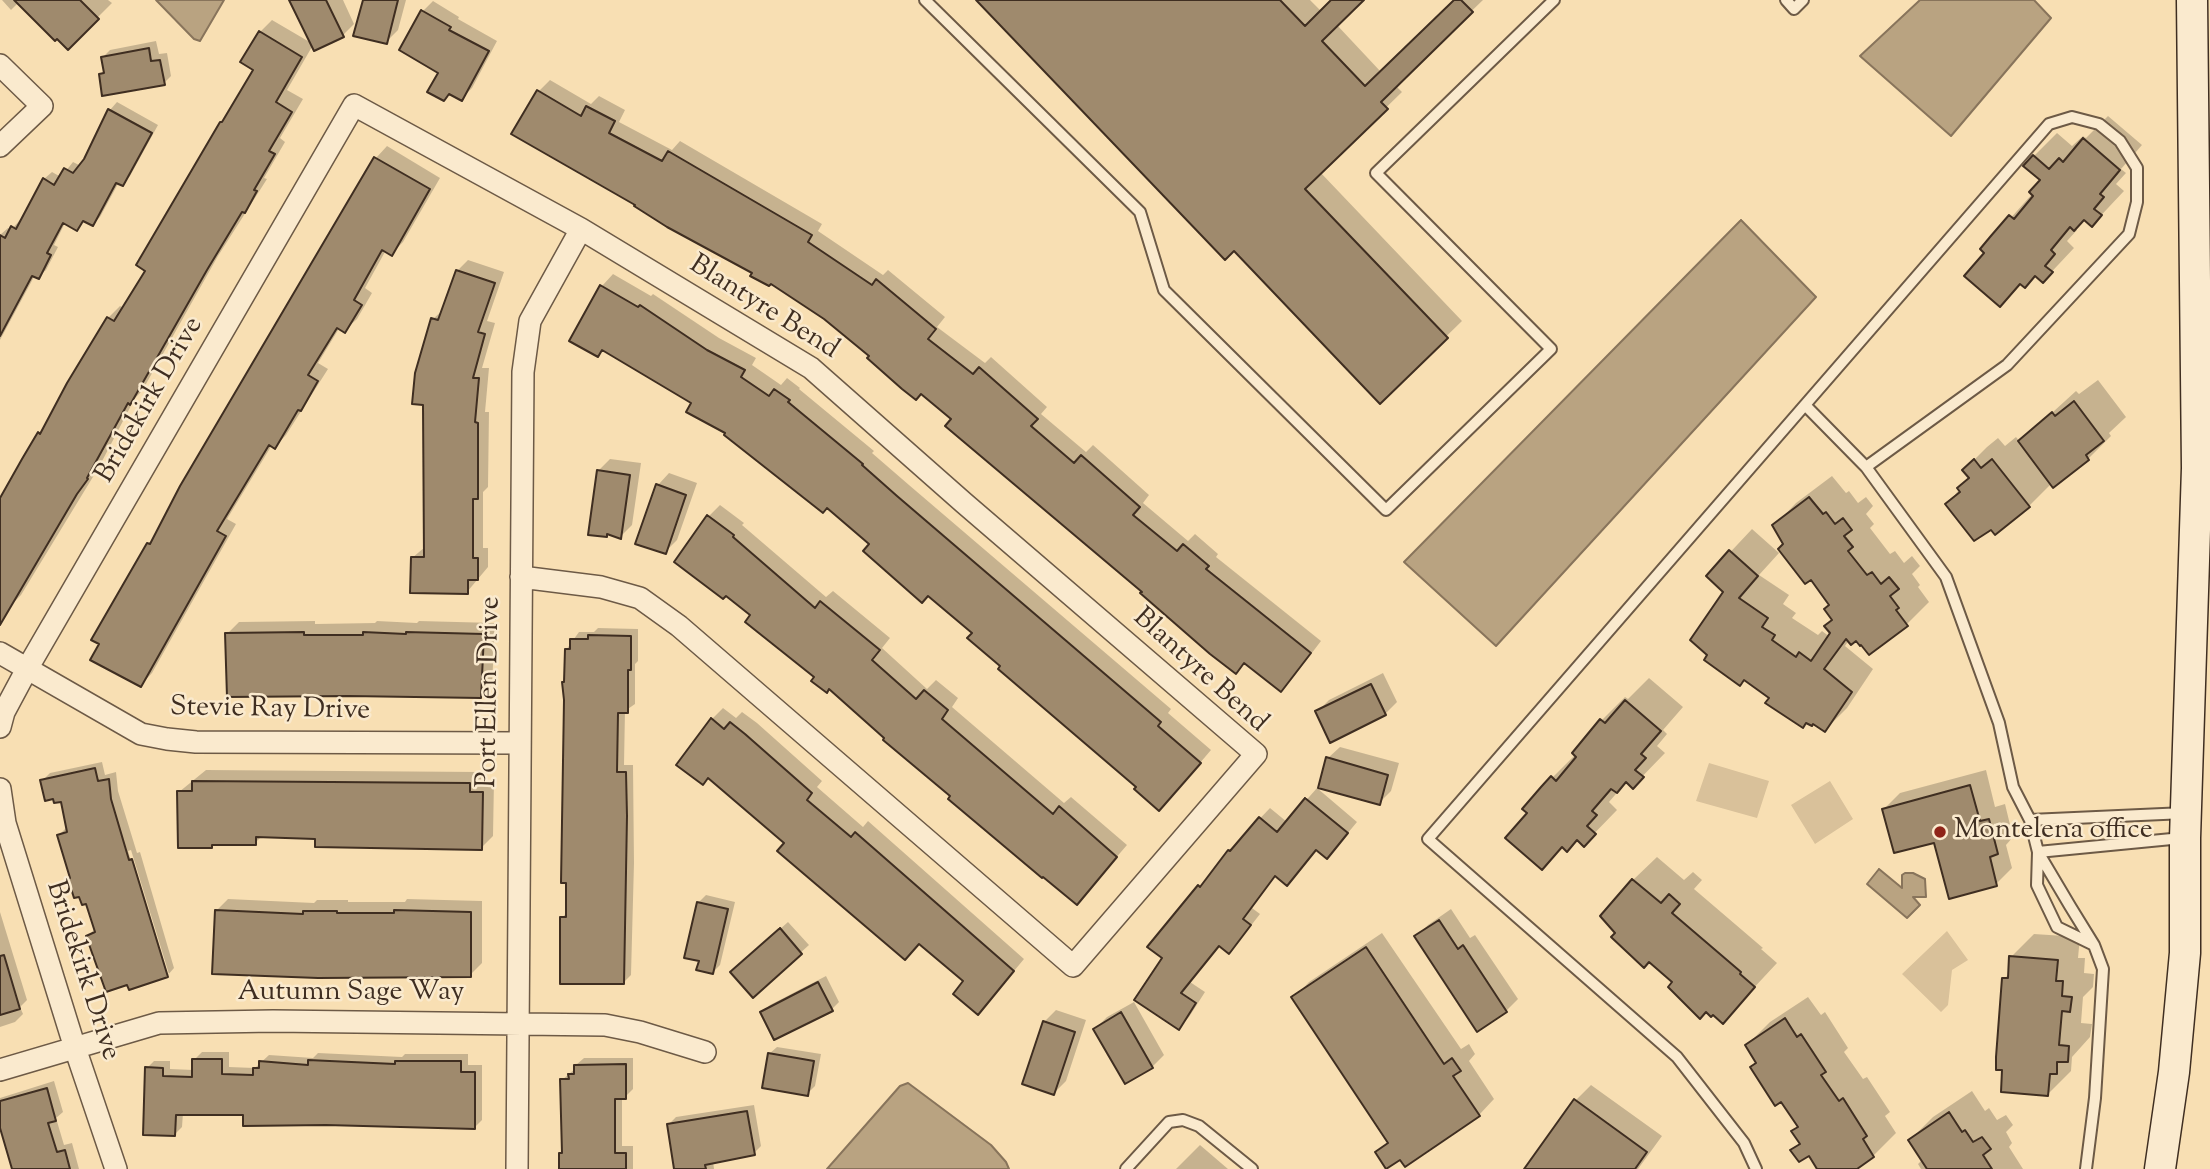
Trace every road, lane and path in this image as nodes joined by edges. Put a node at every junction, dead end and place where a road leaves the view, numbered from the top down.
1 (926, 0) edge
2 (1554, 0) edge
3 (1786, 0) edge
4 (1802, 0) edge
5 (2192, 0) edge
6 (0, 65) edge
7 (354, 105) joint
8 (0, 146) edge
9 (581, 229) junction
10 (1805, 405) junction
11 (1866, 467) junction
12 (521, 577) junction
13 (0, 653) edge
14 (27, 669) junction
15 (0, 727) edge
16 (519, 743) junction
17 (0, 789) edge
18 (2030, 820) junction
19 (2185, 826) junction
20 (2038, 852) junction
21 (2094, 945) junction
22 (517, 1022) junction
23 (75, 1048) junction
24 (705, 1052) dead end
25 (0, 1070) edge
26 (116, 1169) edge
27 (517, 1169) edge
28 (1126, 1169) edge
29 (1252, 1169) edge
30 (1756, 1169) edge
31 (2087, 1169) edge
32 (2160, 1169) edge

1 - 2 lane
3 - 4 lane
5 - 19 main road
6 - 8 street
7 - 9 street, Blantyre Bend
7 - 14 street, Bridekirk Drive
9 - 12 street, Port Ellen Drive
9 - 12 street, Blantyre Bend
10 - 11 lane
10 - 11 lane
10 - 30 lane
11 - 18 lane
12 - 16 street, Port Ellen Drive
13 - 14 street, Stevie Ray Drive
14 - 15 street, Bridekirk Drive
14 - 16 street, Stevie Ray Drive
16 - 22 street, Port Ellen Drive
17 - 23 street, Bridekirk Drive
18 - 19 lane
18 - 20 lane
19 - 20 lane
19 - 32 main road
20 - 21 lane
20 - 21 lane
21 - 31 lane
22 - 23 street, Autumn Sage Way
22 - 24 street, Autumn Sage Way
22 - 27 street, Port Ellen Drive
23 - 25 street, Autumn Sage Way
23 - 26 street, Bridekirk Drive
28 - 29 lane

